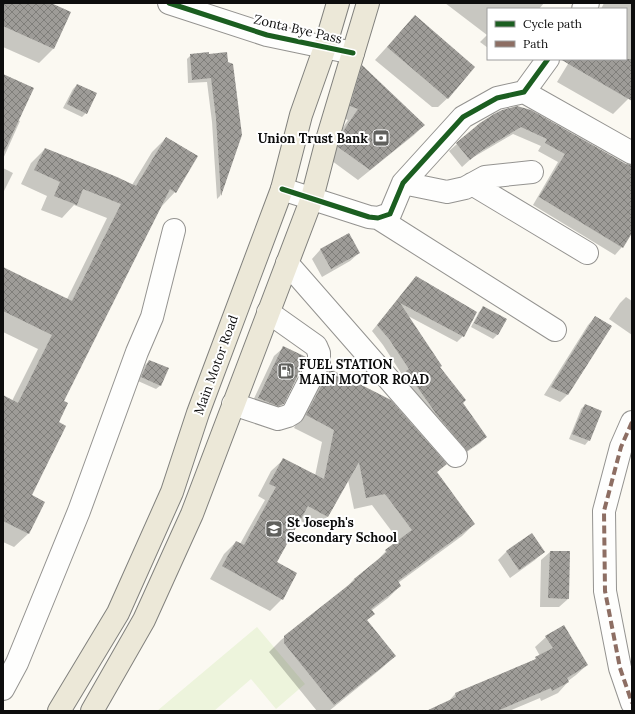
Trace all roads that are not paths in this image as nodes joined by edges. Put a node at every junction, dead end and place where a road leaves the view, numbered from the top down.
1 (169, 3) edge
2 (338, 3) edge
3 (368, 3) edge
4 (325, 47) junction
5 (352, 53) junction
6 (547, 60) edge
7 (524, 92) junction
8 (632, 153) edge
9 (532, 172) dead end
10 (403, 184) junction
11 (472, 184) junction
12 (282, 189) junction
13 (312, 198) junction
14 (378, 218) junction
15 (174, 230) dead end
16 (587, 253) dead end
17 (287, 263) junction
18 (268, 312) junction
19 (555, 330) dead end
20 (233, 404) junction
21 (632, 422) edge
22 (456, 456) dead end
23 (3, 689) edge
24 (632, 703) edge
25 (59, 711) edge
26 (92, 711) edge

1 - 4 street, Zonta Bye Pass
2 - 4 main road, Main Motor Road
3 - 5 main road
4 - 5 street, Zonta Bye Pass
4 - 12 main road, Main Motor Road
5 - 13 main road
6 - 7 street
7 - 8 street
7 - 10 street
9 - 11 street
10 - 11 street
10 - 14 street
11 - 16 street
12 - 13 street
12 - 25 main road, Main Motor Road
13 - 14 street
13 - 17 main road
14 - 19 street
15 - 23 street
17 - 18 main road
17 - 22 street
18 - 20 main road
18 - 20 street
20 - 26 main road
21 - 24 street

